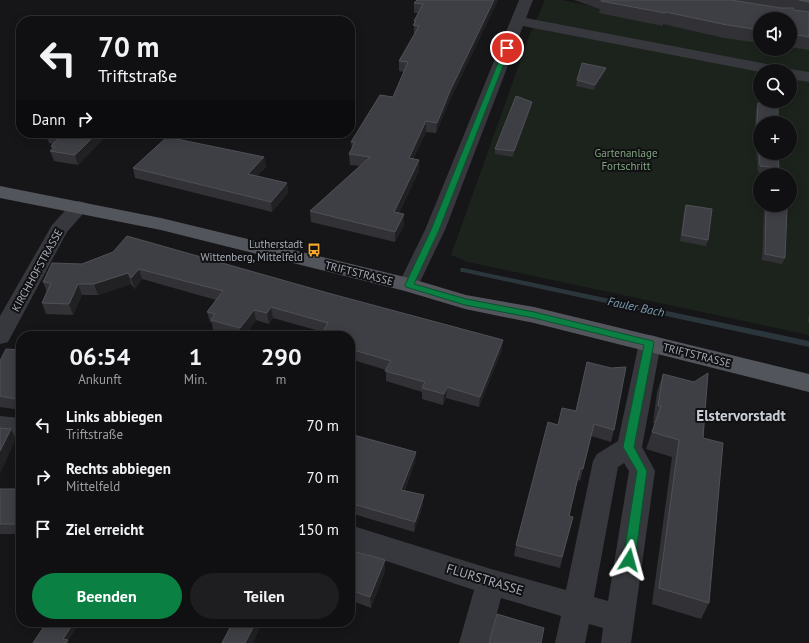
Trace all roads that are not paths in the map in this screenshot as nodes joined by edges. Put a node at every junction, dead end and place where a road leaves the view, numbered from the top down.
1 (526, 0) edge
2 (518, 20) junction
3 (753, 66) edge
4 (797, 75) edge
5 (809, 78) edge
6 (0, 192) edge
7 (79, 207) junction
8 (409, 285) junction
9 (0, 336) edge
10 (650, 343) junction
11 (809, 383) edge
12 (0, 426) edge
13 (16, 428) edge
14 (629, 447) junction
15 (355, 539) edge
16 (491, 582) junction
17 (577, 607) junction
18 (618, 631) edge
19 (474, 643) edge
20 (570, 643) edge

1 - 2 street
2 - 3 street
2 - 8 street
4 - 5 street
6 - 7 main road, TRIFTSTRASSE
7 - 8 main road, TRIFTSTRASSE
7 - 9 street, KIRCHHOFSTRASSE
8 - 10 main road, TRIFTSTRASSE
10 - 11 main road, TRIFTSTRASSE
10 - 14 street
12 - 13 street
14 - 17 street
14 - 18 street
15 - 16 street, FLURSTRASSE
16 - 17 street, FLURSTRASSE
16 - 19 street
17 - 18 street, FLURSTRASSE
17 - 20 street

